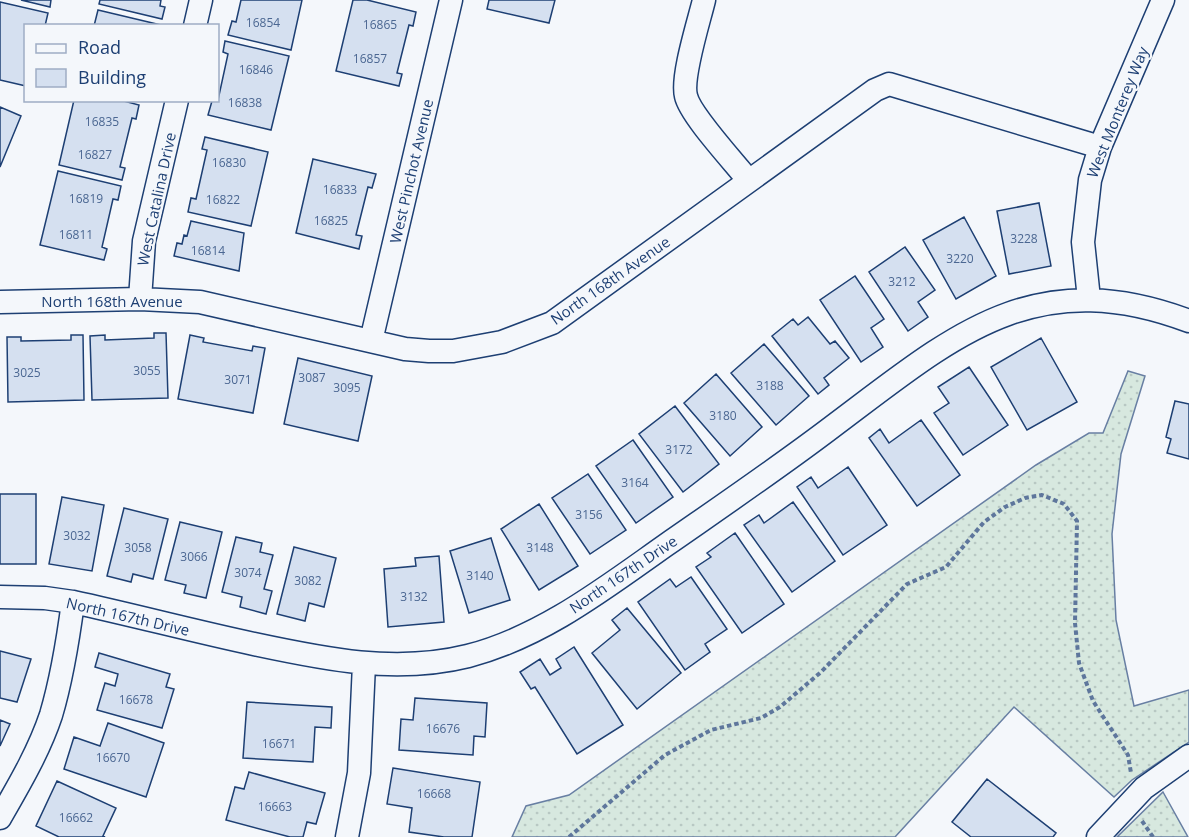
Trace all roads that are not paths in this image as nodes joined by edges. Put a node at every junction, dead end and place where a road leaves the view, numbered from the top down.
1 (201, 0) edge
2 (452, 0) edge
3 (704, 0) edge
4 (1163, 0) edge
5 (195, 24) edge
6 (177, 102) edge
7 (1100, 147) junction
8 (749, 181) junction
9 (140, 299) junction
10 (1089, 299) junction
11 (0, 302) edge
12 (1189, 321) edge
13 (371, 341) junction
14 (0, 597) edge
15 (73, 602) junction
16 (364, 664) junction
17 (1189, 756) edge
18 (0, 818) edge
19 (347, 837) edge
20 (1098, 837) edge

1 - 5 street
2 - 13 street, West Pinchot Avenue
3 - 8 street
4 - 7 street, West Monterey Way
6 - 9 street, West Catalina Drive
7 - 8 street, North 168th Avenue
7 - 10 street, West Monterey Way
8 - 13 street, North 168th Avenue
9 - 11 street, North 168th Avenue
9 - 13 street, North 168th Avenue
10 - 12 street, North 167th Drive
10 - 16 street, North 167th Drive
14 - 15 street, North 167th Drive
15 - 16 street, North 167th Drive
15 - 18 street
16 - 19 street
17 - 20 street

